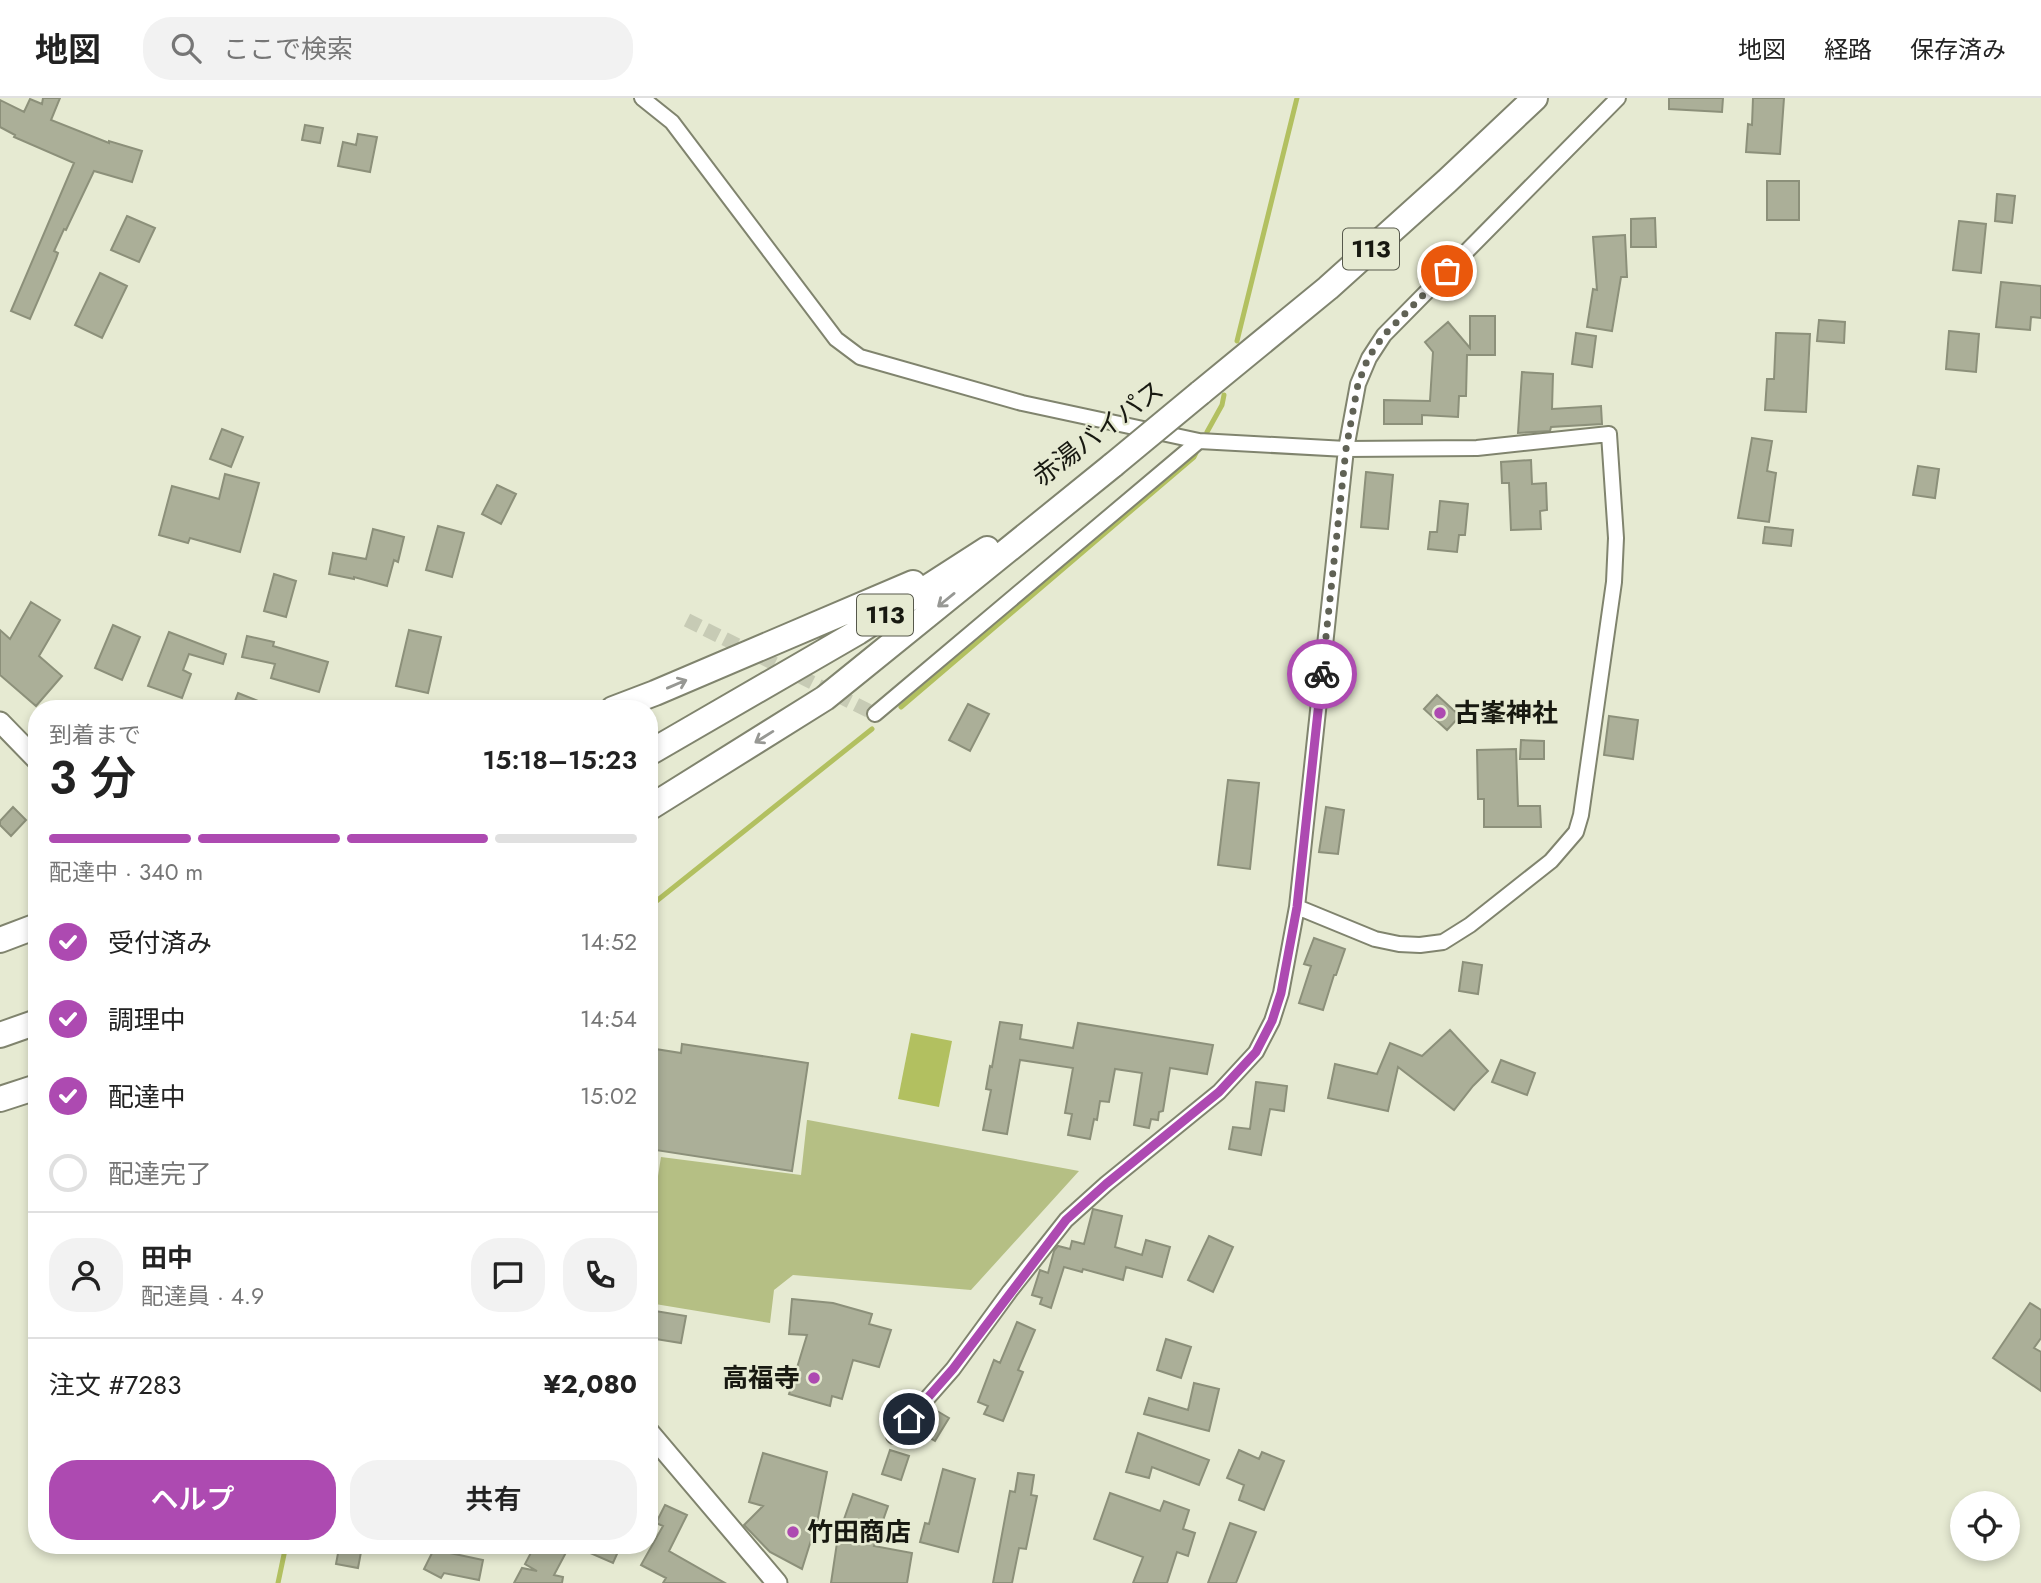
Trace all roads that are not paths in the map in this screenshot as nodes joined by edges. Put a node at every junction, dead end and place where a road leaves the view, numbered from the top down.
1 (642, 98) edge
2 (1535, 98) edge
3 (1618, 98) edge
4 (1199, 441) junction
5 (1346, 449) junction
6 (1112, 465) junction
7 (975, 557) junction
8 (637, 700) edge
9 (875, 714) dead end
10 (0, 722) edge
11 (658, 748) edge
12 (28, 751) edge
13 (658, 802) edge
14 (1297, 907) junction
15 (28, 929) edge
16 (0, 940) edge
17 (28, 1025) edge
18 (0, 1035) edge
19 (28, 1090) edge
20 (0, 1099) edge
21 (894, 1436) dead end
22 (658, 1443) edge
23 (777, 1583) edge

1 - 4 street
2 - 6 highway, 赤湯バイパス / 113, bridge
3 - 5 street
4 - 5 street
4 - 9 street
5 - 14 street
5 - 14 street
6 - 7 highway, 赤湯バイパス / 113
6 -> 13 highway
8 -> 7 highway
7 - 11 highway, 赤湯バイパス / 113
10 - 12 main road
14 - 21 street
15 - 16 highway
17 - 18 highway
19 - 20 highway
22 - 23 main road

